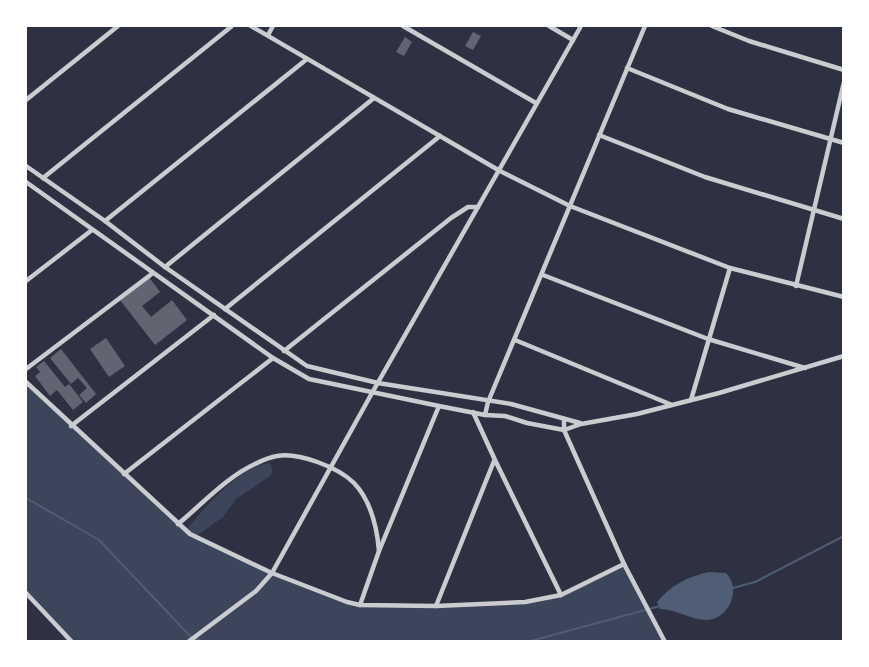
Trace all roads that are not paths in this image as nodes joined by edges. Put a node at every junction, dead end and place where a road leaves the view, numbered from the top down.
1 (118, 26) edge
2 (232, 26) edge
3 (251, 26) edge
4 (273, 26) edge
5 (403, 26) edge
6 (549, 26) edge
7 (581, 26) edge
8 (645, 26) edge
9 (712, 26) edge
10 (268, 34) junction
11 (573, 40) junction
12 (307, 58) junction
13 (627, 68) junction
14 (843, 70) edge
15 (843, 82) edge
16 (374, 98) junction
17 (26, 100) edge
18 (536, 104) junction
19 (599, 135) junction
20 (440, 136) junction
21 (831, 140) junction
22 (843, 144) edge
23 (26, 166) edge
24 (500, 171) junction
25 (43, 178) junction
26 (26, 183) edge
27 (31, 187) junction
28 (26, 191) edge
29 (570, 206) junction
30 (478, 207) junction
31 (814, 212) junction
32 (843, 219) edge
33 (105, 221) junction
34 (92, 230) junction
35 (165, 267) junction
36 (730, 268) junction
37 (153, 273) junction
38 (543, 275) junction
39 (26, 281) edge
40 (796, 286) junction
41 (843, 297) edge
42 (225, 309) junction
43 (214, 315) junction
44 (708, 339) junction
45 (515, 340) junction
46 (284, 351) junction
47 (843, 356) edge
48 (273, 358) junction
49 (806, 368) junction
50 (26, 369) edge
51 (26, 382) edge
52 (378, 383) junction
53 (372, 393) junction
54 (691, 400) junction
55 (488, 402) junction
56 (672, 405) junction
57 (439, 406) junction
58 (473, 412) junction
59 (484, 415) junction
60 (564, 419) junction
61 (581, 424) junction
62 (71, 426) junction
63 (564, 430) junction
64 (495, 460) junction
65 (331, 468) junction
66 (124, 474) junction
67 (178, 524) junction
68 (379, 551) junction
69 (624, 564) junction
70 (272, 573) junction
71 (26, 593) edge
72 (561, 595) junction
73 (360, 604) junction
74 (436, 606) junction
75 (188, 641) edge
76 (72, 642) edge
77 (665, 642) edge

1 - 17 street
2 - 25 street
3 - 10 street
4 - 10 street
5 - 18 street
6 - 11 street
7 - 11 street
8 - 13 street
9 - 14 street
10 - 12 street
11 - 18 street
12 - 16 street
12 - 33 street
13 - 19 street
13 - 21 street
15 - 21 street
16 - 20 street
16 - 35 street
18 - 24 street
19 - 29 street
19 - 31 street
20 - 24 street
20 - 42 street
21 - 22 street
21 - 31 street
23 - 25 street
24 - 29 street
24 - 30 street
25 - 33 street
26 - 27 street
27 - 28 street
27 - 34 street
29 - 36 street
29 - 38 street
30 - 46 street
30 - 52 street
31 - 32 street
31 - 40 street
33 - 35 street
34 - 37 street
34 - 39 street
35 - 42 street
36 - 40 street
36 - 44 street
37 - 43 street
37 - 50 street
38 - 44 street
38 - 45 street
40 - 41 street
42 - 46 street
43 - 48 street
43 - 62 street
44 - 49 street
44 - 54 street
45 - 55 street
45 - 56 street
46 - 52 street
47 - 49 street
48 - 53 street
48 - 66 street
49 - 54 street
51 - 62 street
52 - 53 street
52 - 55 street
53 - 57 street
53 - 65 street
54 - 56 street
55 - 59 street
55 - 60 street
56 - 61 street
57 - 58 street
57 - 68 street
58 - 59 street
58 - 64 street
59 - 63 street
60 - 61 street
60 - 63 street
61 - 63 street
62 - 66 street
63 - 69 street
64 - 72 street
64 - 74 street
65 - 67 street
65 - 68 street
65 - 70 street
66 - 67 street
67 - 70 street
68 - 73 street
69 - 72 street
69 - 77 street
70 - 73 street
70 - 75 street
71 - 76 street
72 - 74 street
73 - 74 street

